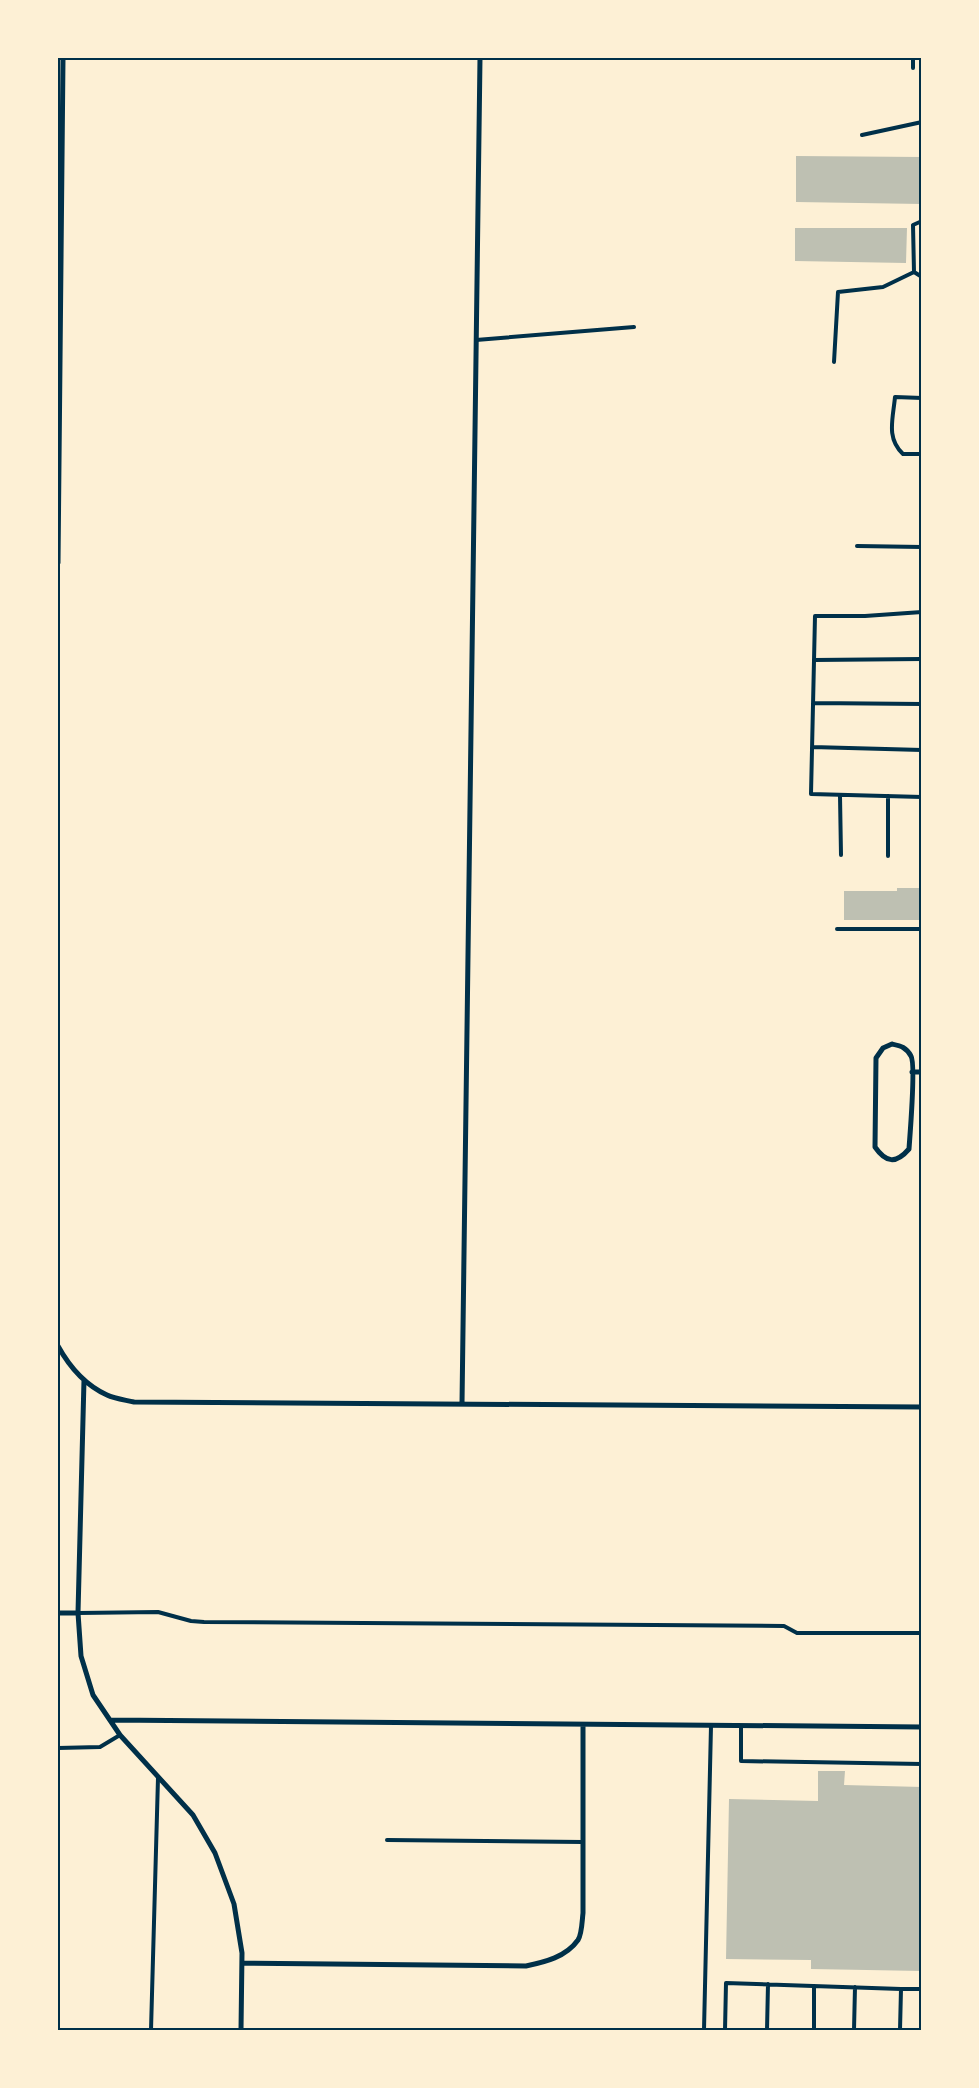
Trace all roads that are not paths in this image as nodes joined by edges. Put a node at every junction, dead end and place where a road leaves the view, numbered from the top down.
1 (63, 58) edge
2 (480, 58) edge
3 (913, 58) edge
4 (913, 68) dead end
5 (922, 122) edge
6 (862, 135) dead end
7 (60, 187) edge
8 (922, 221) edge
9 (914, 272) junction
10 (922, 277) edge
11 (634, 327) dead end
12 (476, 340) junction
13 (834, 362) dead end
14 (922, 398) edge
15 (922, 454) edge
16 (857, 546) dead end
17 (922, 547) edge
18 (58, 563) edge
19 (922, 612) edge
20 (922, 659) edge
21 (814, 660) junction
22 (813, 703) junction
23 (922, 704) edge
24 (812, 747) junction
25 (922, 750) edge
26 (840, 796) junction
27 (888, 796) junction
28 (922, 797) edge
29 (841, 855) dead end
30 (888, 856) dead end
31 (837, 929) dead end
32 (922, 929) edge
33 (912, 1072) junction
34 (922, 1072) edge
35 (58, 1346) edge
36 (84, 1380) junction
37 (462, 1404) junction
38 (922, 1407) edge
39 (58, 1613) edge
40 (78, 1613) junction
41 (922, 1633) edge
42 (110, 1720) junction
43 (583, 1725) junction
44 (711, 1726) junction
45 (741, 1727) junction
46 (922, 1727) edge
47 (120, 1735) junction
48 (58, 1748) edge
49 (922, 1764) edge
50 (158, 1778) junction
51 (387, 1840) dead end
52 (583, 1842) junction
53 (242, 1963) junction
54 (768, 1984) junction
55 (814, 1986) junction
56 (854, 1988) junction
57 (901, 1989) junction
58 (922, 1989) edge
59 (151, 2030) edge
60 (241, 2030) edge
61 (704, 2030) edge
62 (725, 2030) edge
63 (767, 2030) edge
64 (814, 2030) edge
65 (854, 2030) edge
66 (900, 2030) edge

1 - 7 street
2 - 12 street
3 - 4 lane
5 - 6 lane
7 - 18 street
8 - 9 lane
9 - 10 lane
9 - 13 lane
11 - 12 lane
12 - 37 street
14 - 15 lane
16 - 17 lane
19 - 21 lane
20 - 21 lane
21 - 22 lane
22 - 23 lane
22 - 24 lane
24 - 25 lane
24 - 26 lane
26 - 27 lane
26 - 29 lane
27 - 28 lane
27 - 30 lane
31 - 32 lane
33 - 33 street
33 - 34 street
35 - 36 street
36 - 37 street
36 - 40 street
37 - 38 street
39 - 40 street
40 - 41 lane
40 - 42 street
42 - 43 street
42 - 47 street
43 - 44 street
43 - 52 street
44 - 45 street
44 - 61 lane
45 - 46 street
45 - 49 lane
47 - 48 lane
47 - 50 street
50 - 53 street
50 - 59 lane
51 - 52 lane
52 - 53 street
53 - 60 street
54 - 55 lane
54 - 62 lane
54 - 63 lane
55 - 56 lane
55 - 64 lane
56 - 57 lane
56 - 65 lane
57 - 58 lane
57 - 66 lane

